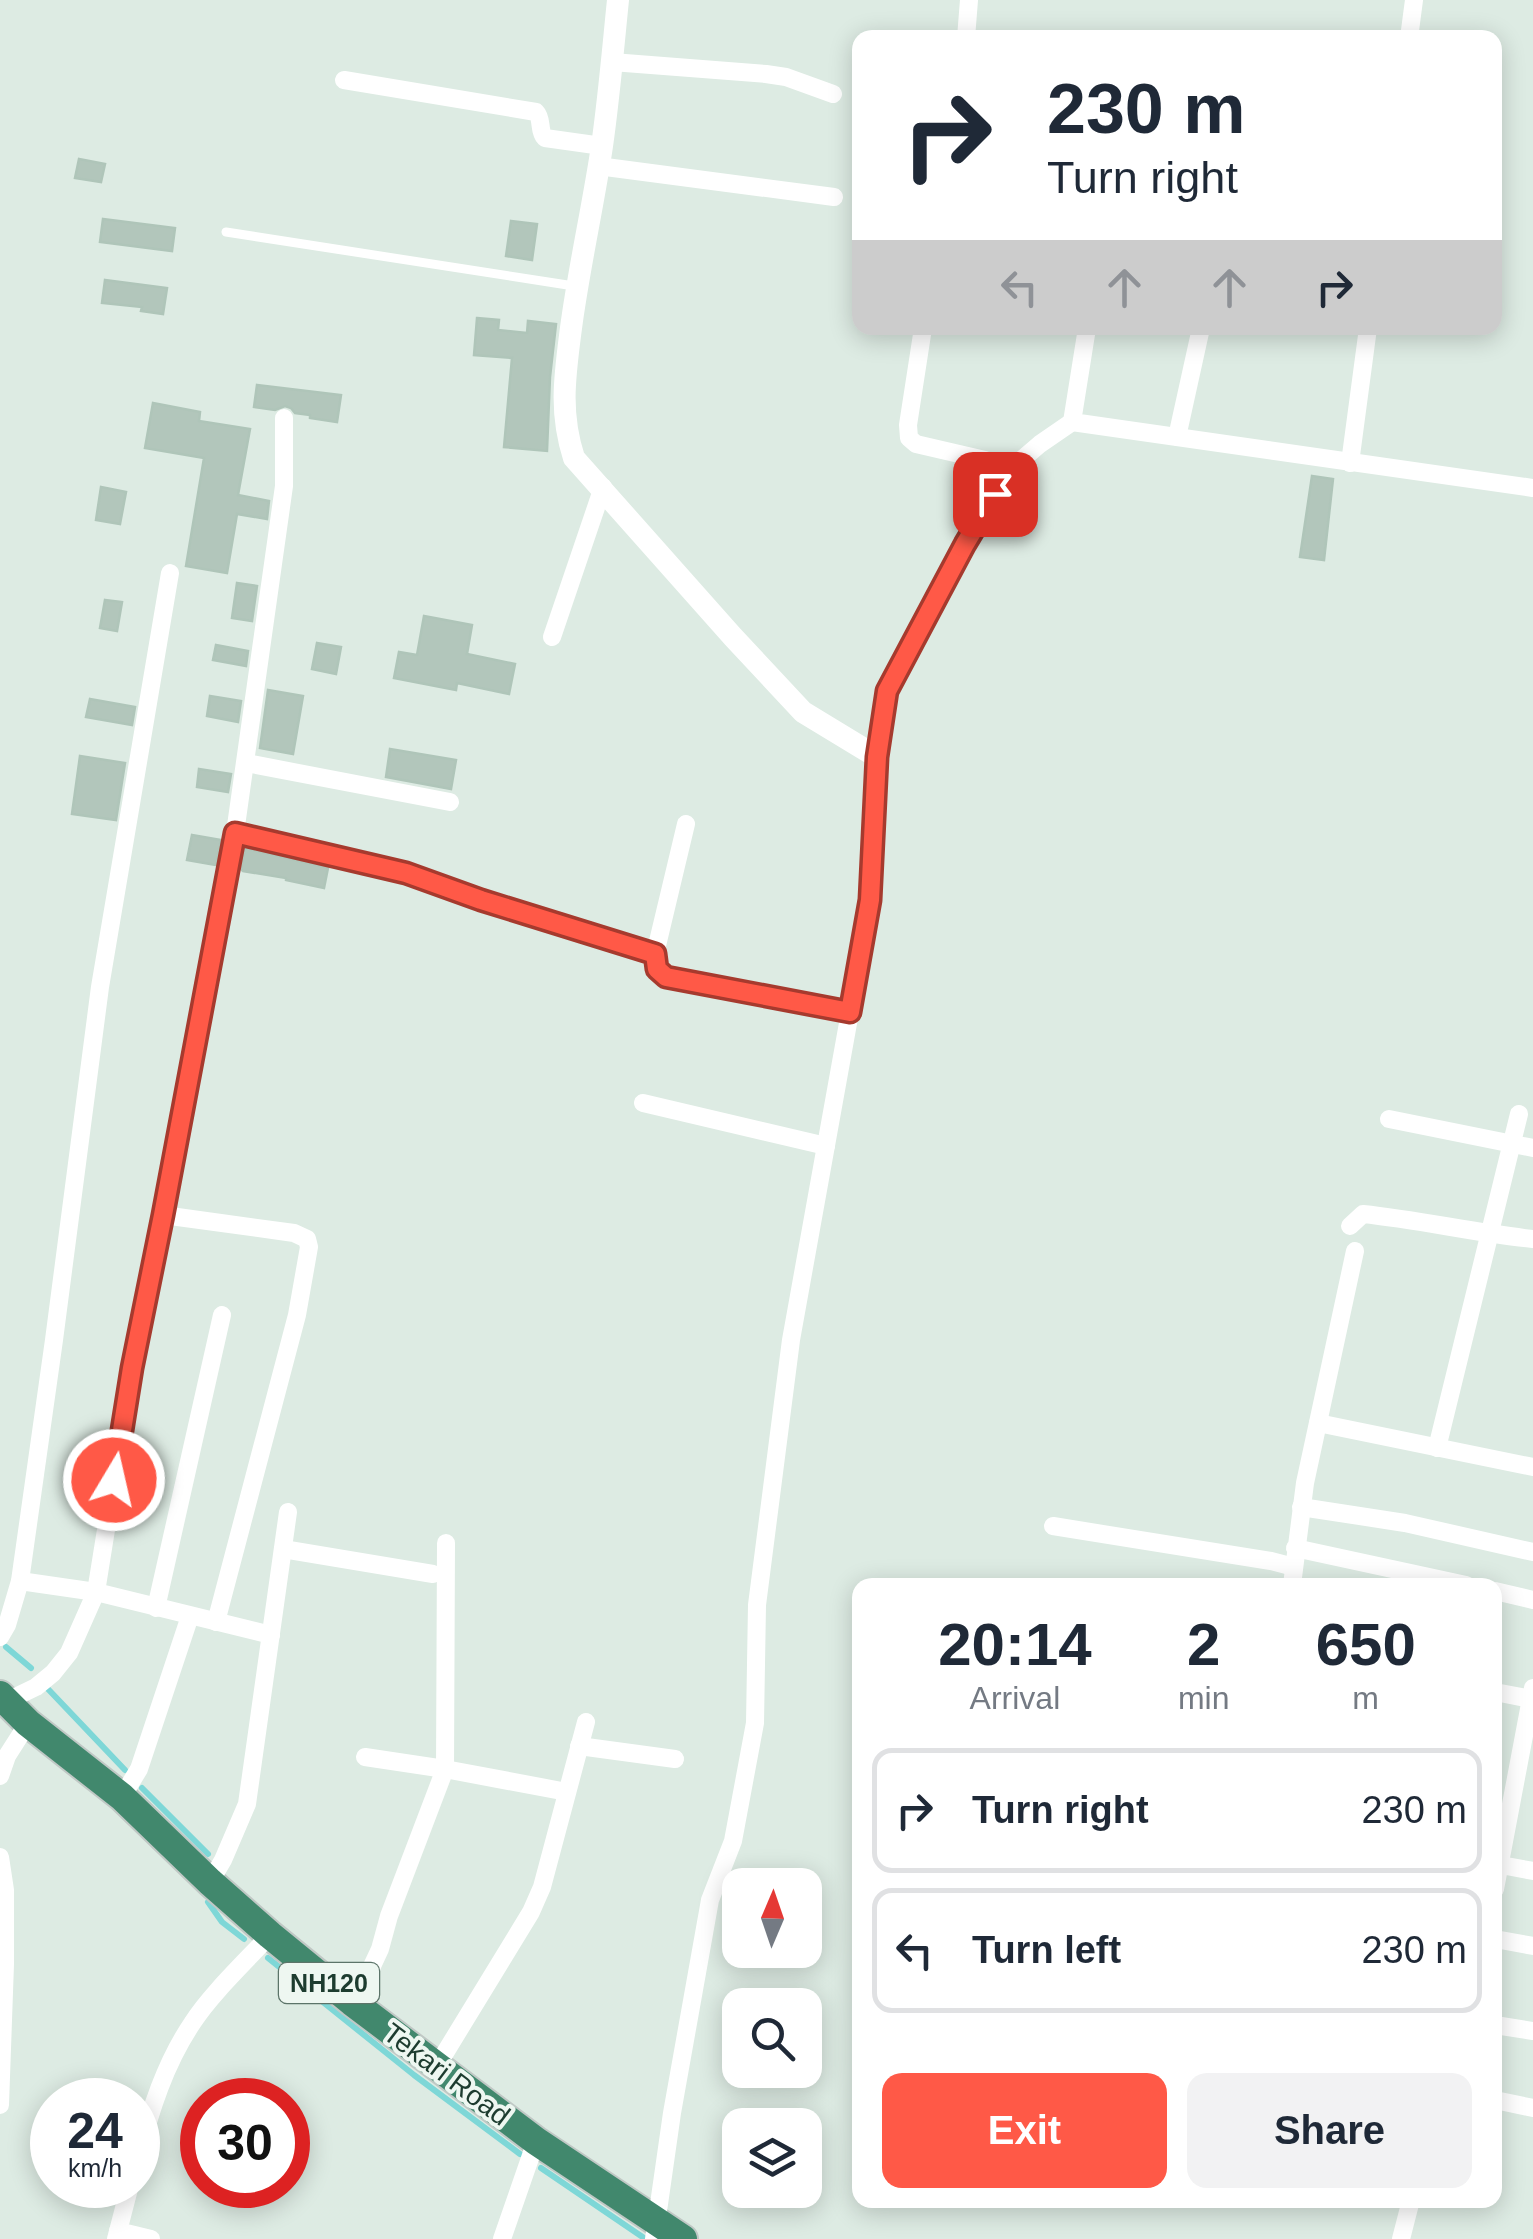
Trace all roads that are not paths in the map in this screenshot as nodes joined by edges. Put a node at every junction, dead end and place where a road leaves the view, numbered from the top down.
1 (618, 0) edge
2 (969, 0) edge
3 (1414, 0) edge
4 (967, 30) edge
5 (1410, 30) edge
6 (612, 62) junction
7 (344, 80) dead end
8 (833, 94) dead end
9 (600, 156) junction
10 (834, 197) dead end
11 (226, 232) dead end
12 (576, 286) junction
13 (922, 335) edge
14 (1086, 335) edge
15 (1200, 335) edge
16 (1367, 335) edge
17 (284, 418) dead end
18 (1072, 422) junction
19 (1178, 437) junction
20 (1350, 463) junction
21 (1008, 474) junction
22 (602, 487) junction
23 (1533, 488) edge
24 (170, 573) dead end
25 (552, 636) dead end
26 (877, 757) junction
27 (246, 763) junction
28 (450, 802) dead end
29 (686, 824) dead end
30 (235, 833) junction
31 (655, 954) junction
32 (850, 1012) junction
33 (643, 1102) dead end
34 (1519, 1114) dead end
35 (1389, 1119) dead end
36 (1512, 1143) junction
37 (826, 1146) junction
38 (1533, 1148) edge
39 (163, 1215) junction
40 (1350, 1226) dead end
41 (1490, 1234) junction
42 (1533, 1239) edge
43 (1356, 1252) dead end
44 (222, 1315) dead end
45 (1318, 1424) junction
46 (1437, 1448) junction
47 (1533, 1467) edge
48 (1302, 1506) junction
49 (288, 1512) dead end
50 (1053, 1526) dead end
51 (446, 1543) dead end
52 (283, 1548) junction
53 (1533, 1552) edge
54 (1294, 1567) edge
55 (433, 1574) dead end
56 (1399, 1578) edge
57 (20, 1581) junction
58 (96, 1592) junction
59 (1502, 1593) edge
60 (1533, 1600) edge
61 (156, 1608) junction
62 (190, 1616) junction
63 (216, 1622) junction
64 (271, 1635) junction
65 (0, 1637) edge
66 (1502, 1692) edge
67 (1532, 1694) edge
68 (4, 1698) edge
69 (28, 1722) junction
70 (586, 1722) dead end
71 (579, 1746) junction
72 (364, 1757) dead end
73 (674, 1759) dead end
74 (444, 1768) junction
75 (0, 1776) edge
76 (567, 1792) junction
77 (122, 1797) junction
78 (0, 1857) edge
79 (1502, 1859) edge
80 (1502, 1865) edge
81 (1533, 1872) edge
82 (210, 1882) junction
83 (270, 1935) junction
84 (1502, 1940) edge
85 (1533, 1946) edge
86 (352, 2002) junction
87 (1502, 2026) edge
88 (1533, 2031) edge
89 (437, 2066) junction
90 (160, 2086) edge
91 (1502, 2101) edge
92 (0, 2105) edge
93 (1533, 2108) edge
94 (536, 2141) junction
95 (124, 2208) edge
96 (1409, 2208) edge
97 (655, 2230) edge
98 (117, 2235) edge
99 (150, 2239) edge
100 (502, 2239) edge
101 (683, 2239) edge
102 (1401, 2239) edge

1 - 6 street
2 - 4 street
3 - 5 street
6 - 8 street
6 - 9 street
7 - 9 street
9 - 10 street
9 - 12 street
11 - 12 lane
12 - 22 street
13 - 21 street
14 - 18 street
15 - 19 street
16 - 20 street
17 - 27 street
18 - 19 street
18 - 21 street
19 - 20 street
20 - 23 street
21 - 26 street
22 - 25 street
22 - 26 street
24 - 57 street
26 - 32 street
27 - 28 street
27 - 30 street
29 - 31 street
30 - 31 street
30 - 39 street
31 - 32 street
32 - 37 street
33 - 37 street
34 - 36 street
35 - 36 street
36 - 38 street
36 - 41 street
37 - 97 street
39 - 58 street
39 - 63 street
40 - 41 street
41 - 42 street
41 - 46 street
43 - 45 street
44 - 61 street
45 - 46 street
45 - 48 street
46 - 47 street
48 - 53 street
48 - 54 street
49 - 52 street
50 - 54 street
51 - 74 street
52 - 55 street
52 - 64 street
54 - 56 street
57 - 58 street
57 - 65 street
58 - 61 street
58 - 68 street
59 - 60 street
61 - 62 street
62 - 63 street
62 - 77 street
63 - 64 street
64 - 82 street
66 - 67 street
67 - 79 street
68 - 69 highway, Tekari Road / NH120
69 - 75 street
69 - 77 highway, Tekari Road / NH120
70 - 71 street
71 - 73 street
71 - 76 street
72 - 74 street
74 - 76 street
74 - 86 street
76 - 89 street
77 - 82 highway, Tekari Road / NH120
78 - 92 street
80 - 81 street
82 - 83 highway, Tekari Road / NH120
83 - 86 highway, Tekari Road / NH120
83 - 90 street
84 - 85 street
86 - 89 highway, Tekari Road / NH120
87 - 88 street
89 - 94 highway, Tekari Road / NH120
91 - 93 street
94 - 97 highway, Tekari Road / NH120
94 - 100 street
95 - 98 street
96 - 102 street
97 - 101 highway, Tekari Road / NH120
98 - 99 street

